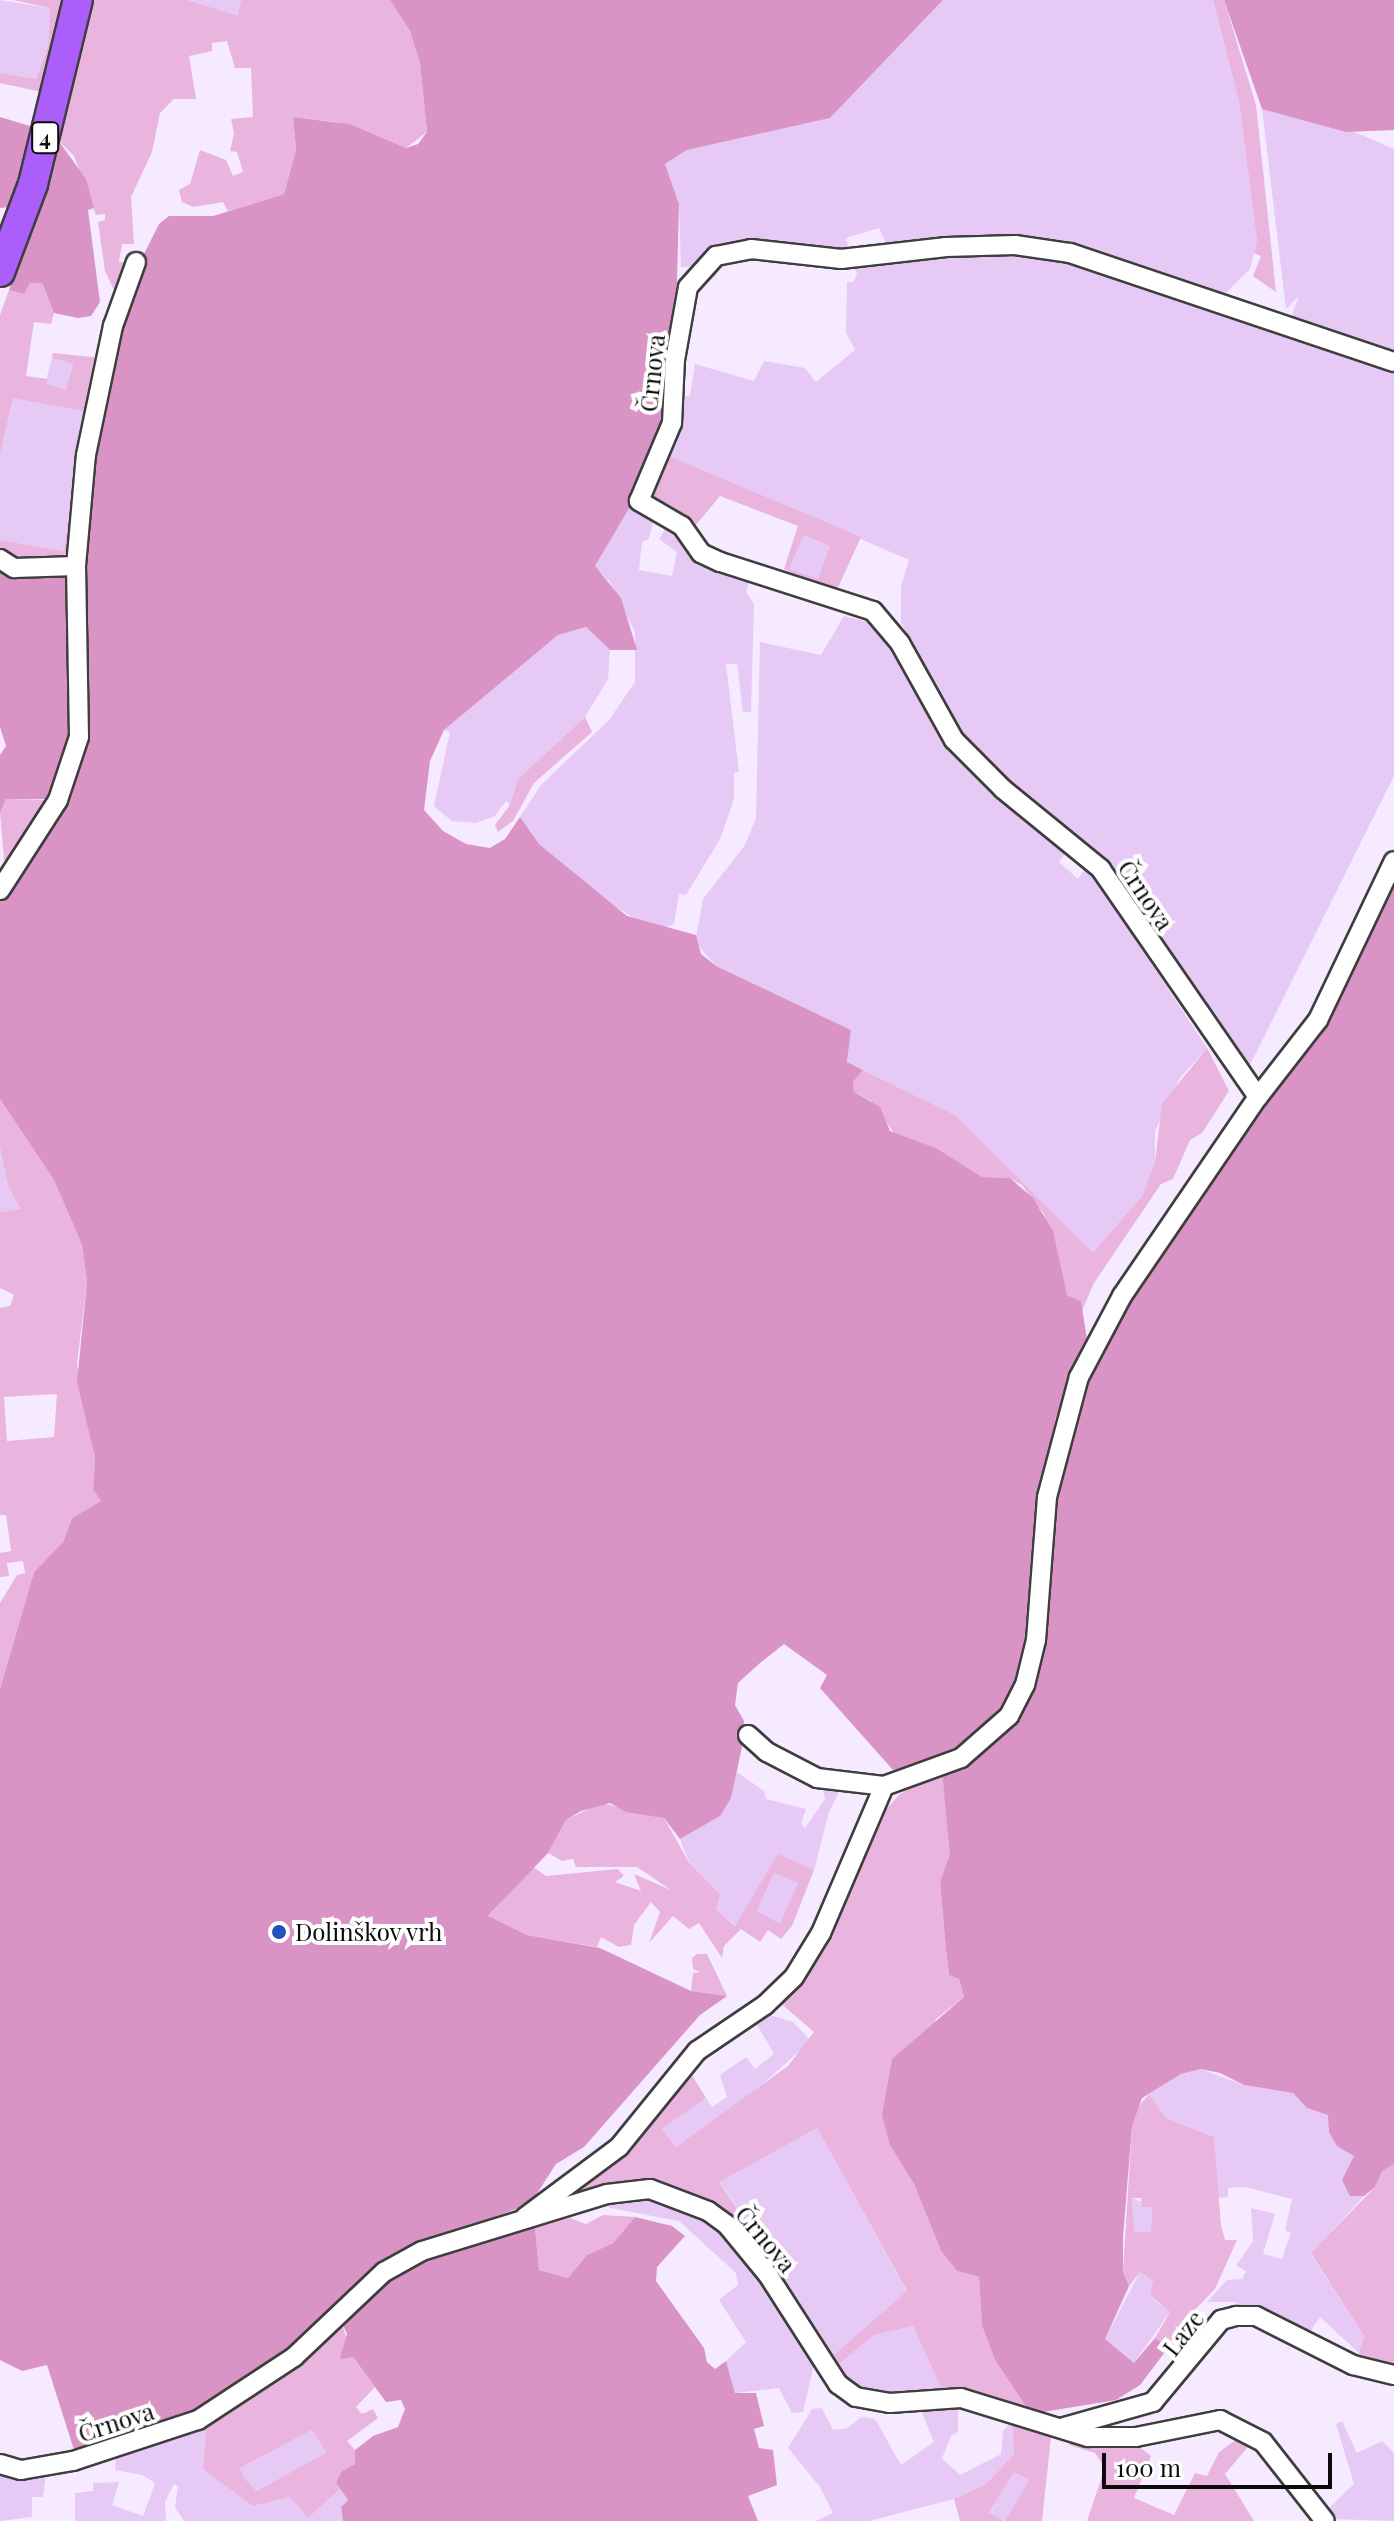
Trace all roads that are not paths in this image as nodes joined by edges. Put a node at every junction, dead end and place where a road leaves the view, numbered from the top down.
1 (78, 0) edge
2 (136, 262) dead end
3 (0, 272) edge
4 (1394, 362) edge
5 (0, 559) edge
6 (76, 566) junction
7 (1394, 861) edge
8 (0, 890) edge
9 (1258, 1097) junction
10 (748, 1735) dead end
11 (884, 1786) junction
12 (525, 2217) junction
13 (1394, 2375) edge
14 (1058, 2429) junction
15 (0, 2464) edge
16 (1325, 2521) edge

1 - 3 main road, 4
2 - 6 street
4 - 9 street, Črnova
5 - 6 street
6 - 8 street
7 - 9 street
9 - 11 street
10 - 11 street
11 - 12 street
12 - 14 street, Črnova
12 - 15 street, Črnova
13 - 14 street, Laze
14 - 16 street, Črnova

